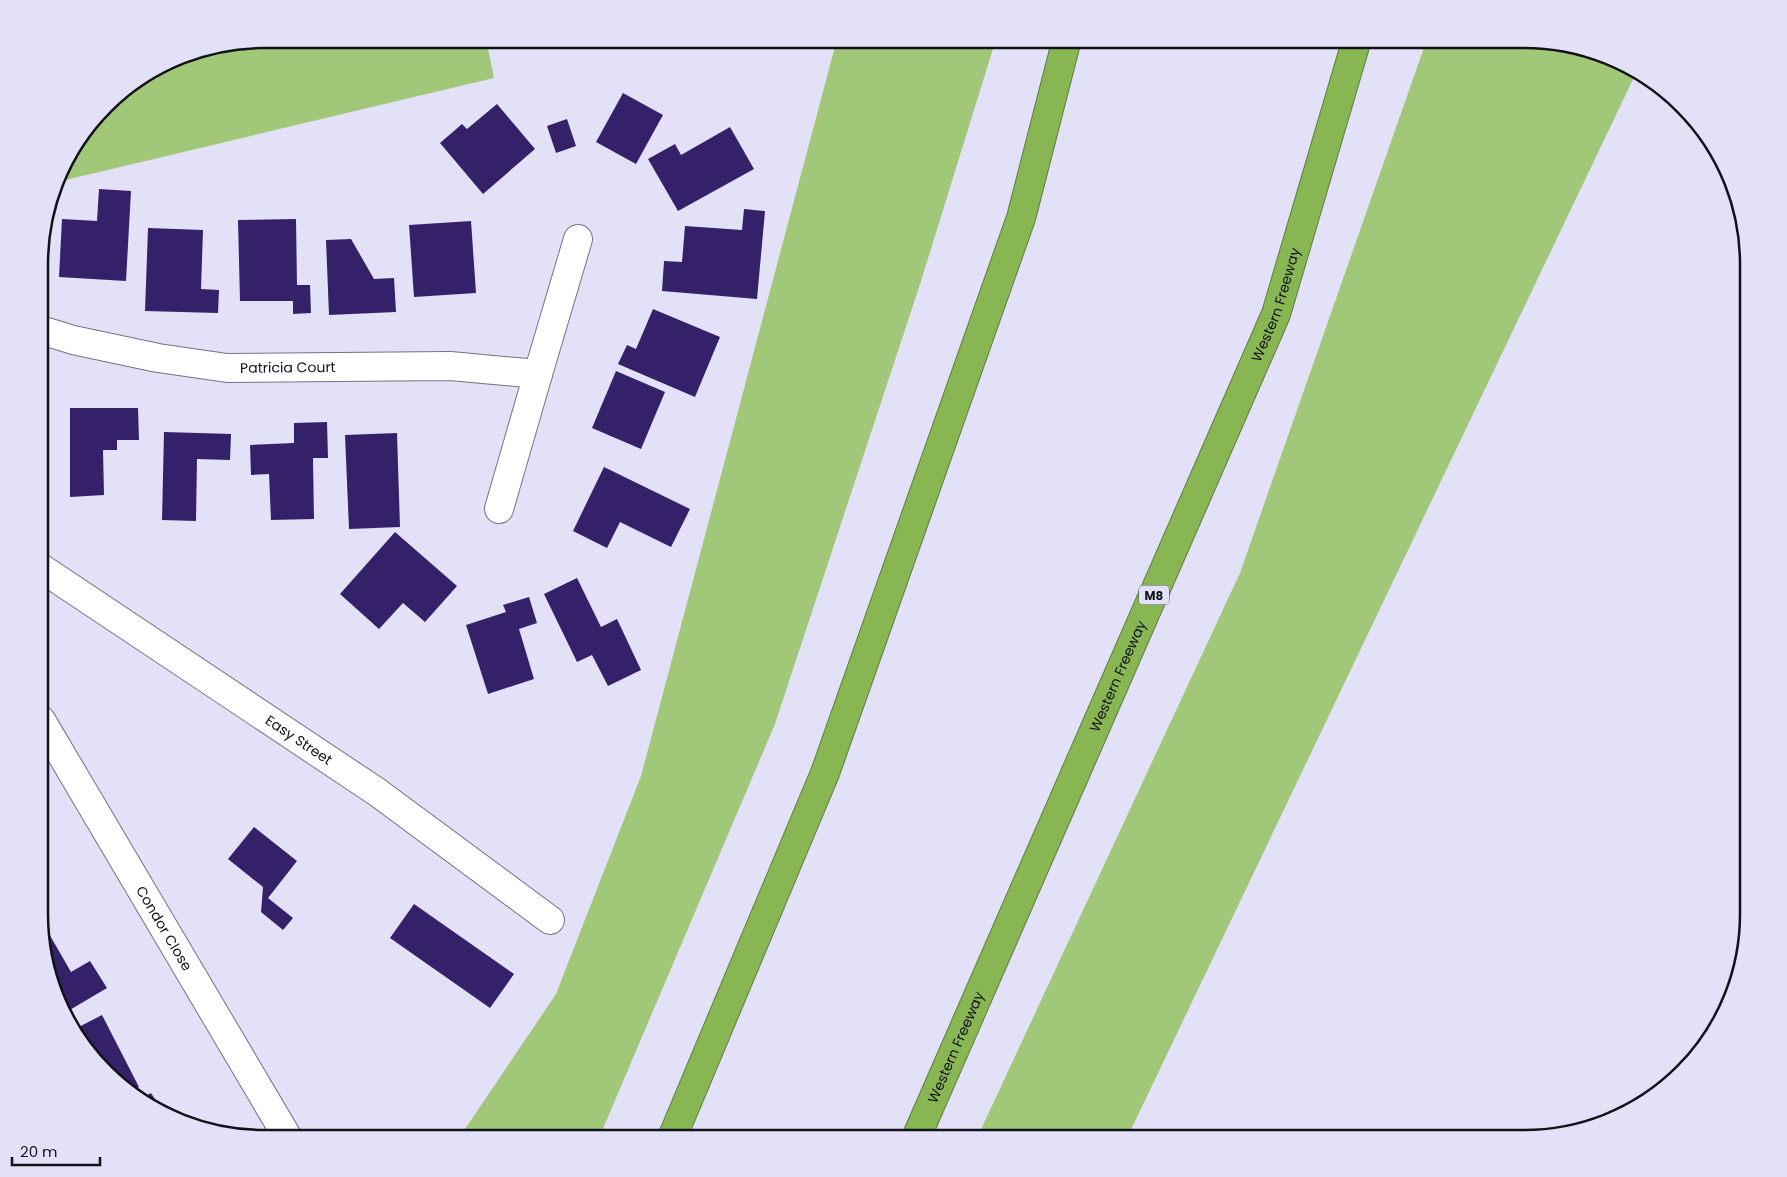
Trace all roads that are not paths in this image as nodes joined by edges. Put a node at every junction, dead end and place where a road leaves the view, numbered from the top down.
1 (1065, 48) edge
2 (1354, 48) edge
3 (578, 239) dead end
4 (48, 332) edge
5 (538, 374) junction
6 (499, 509) dead end
7 (48, 573) edge
8 (48, 732) edge
9 (550, 920) dead end
10 (283, 1130) edge
11 (675, 1130) edge
12 (919, 1130) edge

1 - 11 highway
2 - 12 highway, Western Freeway / M8
3 - 5 street
4 - 5 street, Patricia Court
5 - 6 street
7 - 9 street, Easy Street
8 - 10 street, Condor Close

